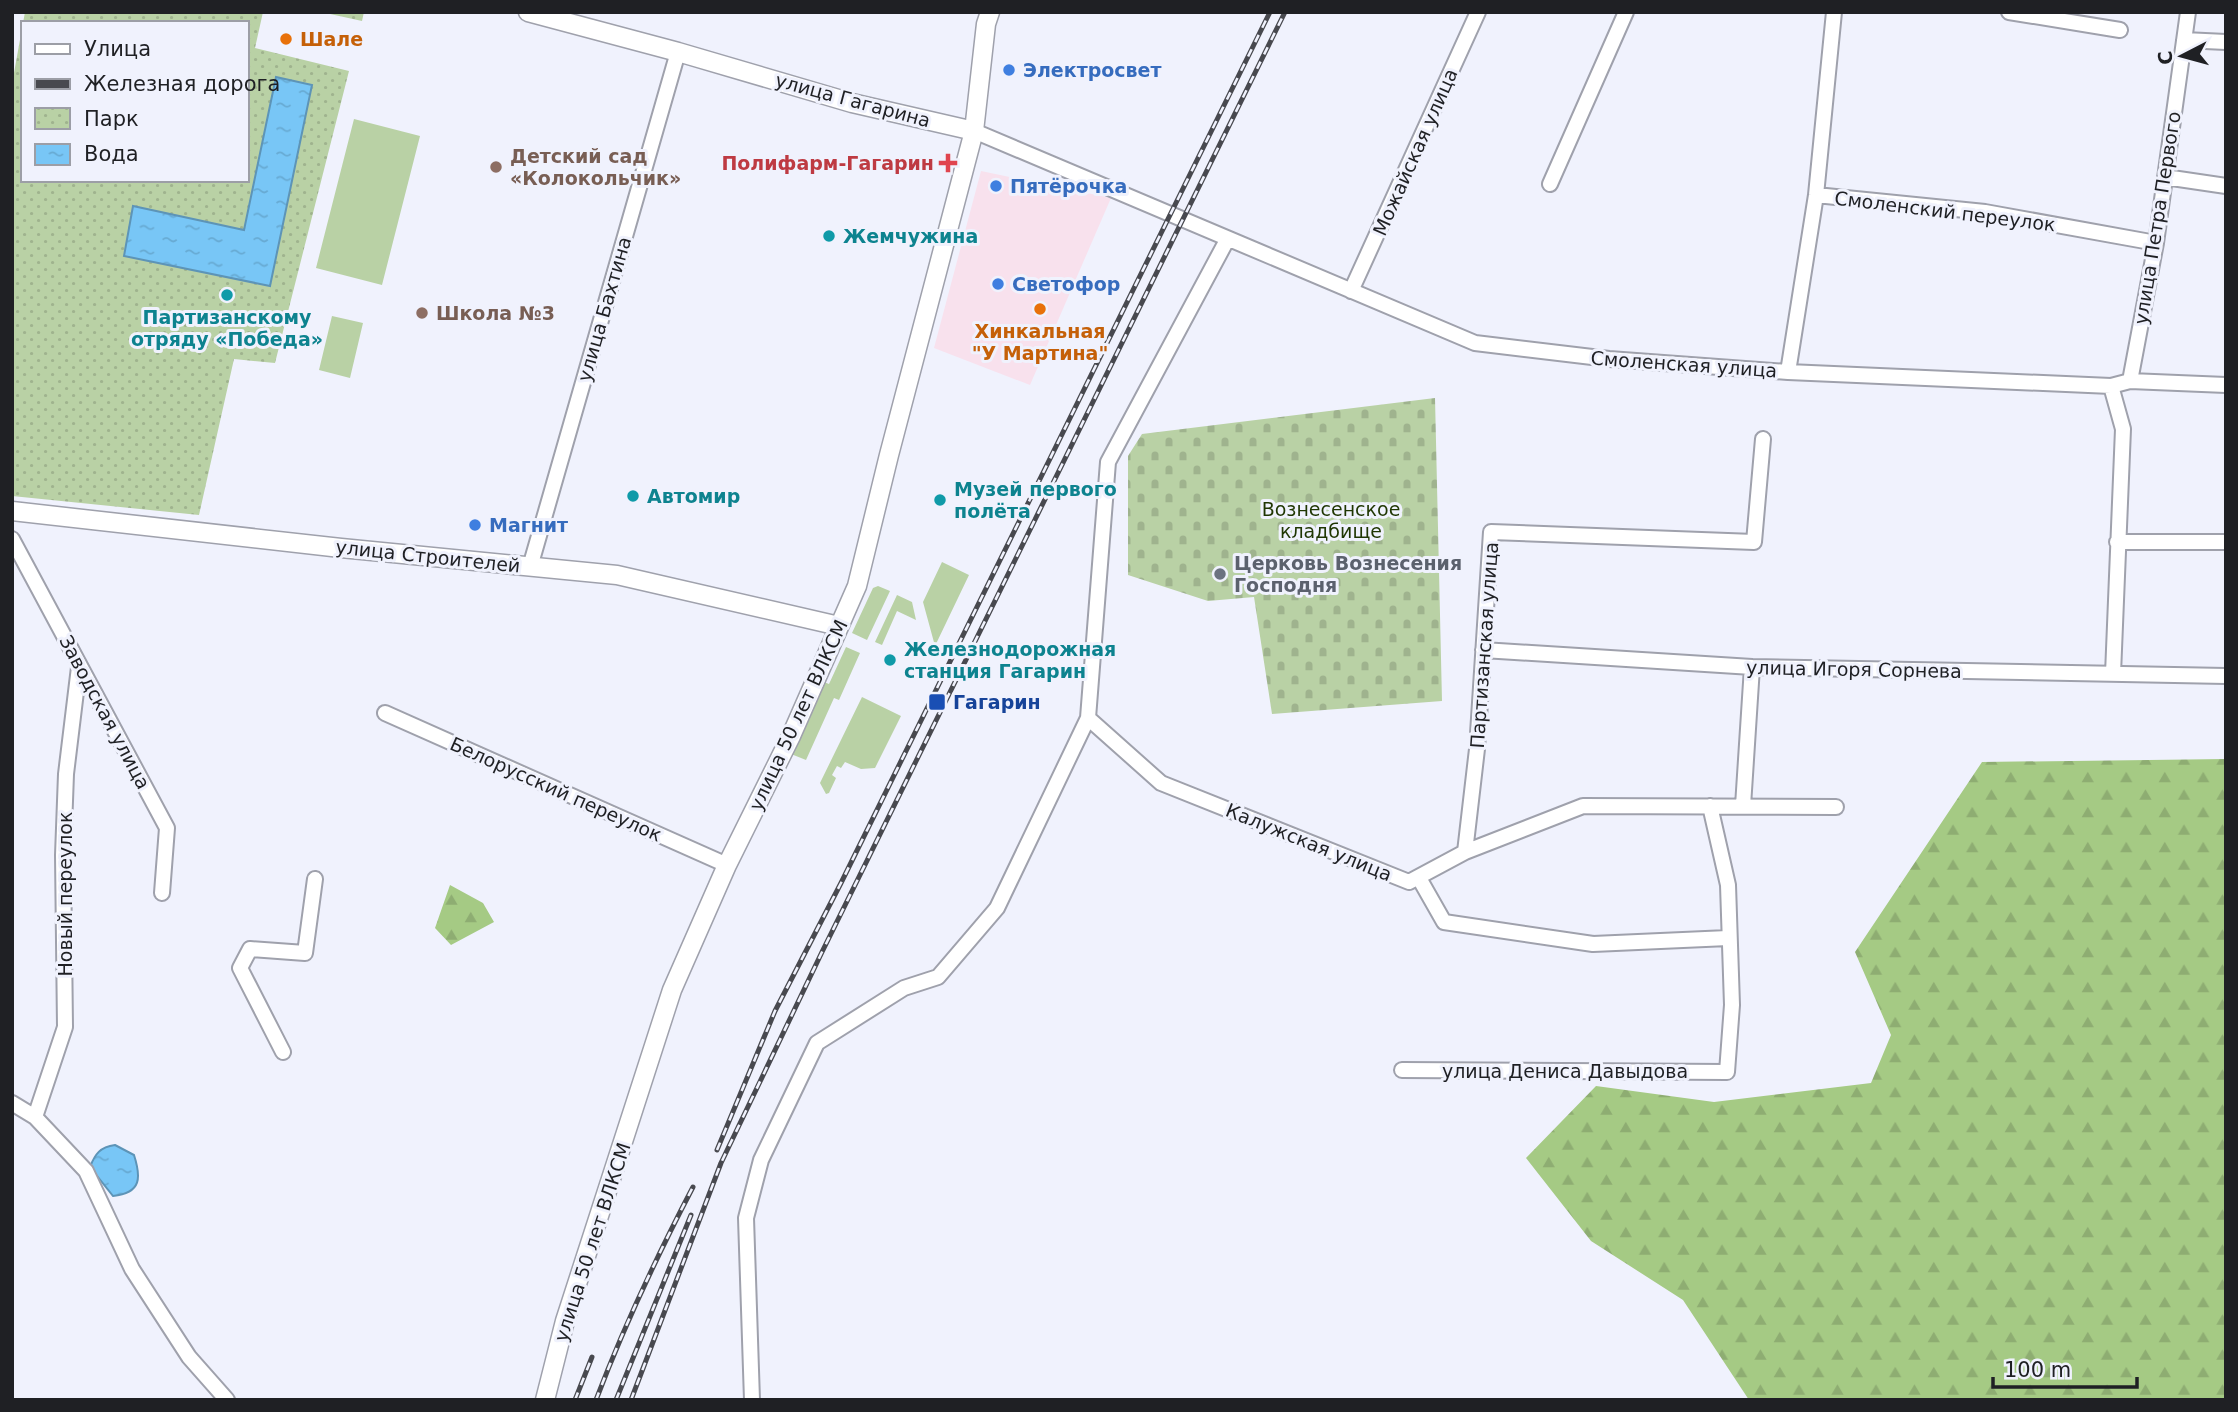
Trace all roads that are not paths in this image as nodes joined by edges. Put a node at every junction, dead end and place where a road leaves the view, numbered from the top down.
1 (528, 12) edge
2 (990, 12) edge
3 (1478, 12) edge
4 (1626, 12) edge
5 (1834, 12) edge
6 (2009, 12) edge
7 (2188, 12) edge
8 (2120, 30) dead end
9 (2184, 40) junction
10 (2226, 42) edge
11 (678, 52) junction
12 (974, 131) junction
13 (2165, 177) junction
14 (1550, 184) dead end
15 (2226, 186) edge
16 (1816, 195) junction
17 (1169, 215) joint
18 (1227, 240) junction
19 (2156, 243) junction
20 (1352, 291) junction
21 (1788, 372) junction
22 (2130, 381) junction
23 (2226, 385) edge
24 (2111, 386) junction
25 (1763, 439) dead end
26 (12, 511) edge
27 (12, 539) edge
28 (2117, 542) junction
29 (2226, 542) edge
30 (530, 567) junction
31 (839, 626) junction
32 (1483, 650) junction
33 (79, 667) junction
34 (1752, 667) junction
35 (2113, 674) junction
36 (2226, 677) edge
37 (385, 713) dead end
38 (1088, 718) junction
39 (1710, 806) junction
40 (1743, 806) junction
41 (1836, 807) dead end
42 (1465, 852) junction
43 (727, 865) junction
44 (1419, 878) junction
45 (315, 879) dead end
46 (162, 893) dead end
47 (1728, 938) junction
48 (282, 1052) dead end
49 (1402, 1070) dead end
50 (12, 1102) edge
51 (35, 1117) junction
52 (227, 1400) edge
53 (545, 1400) edge
54 (752, 1400) edge

1 - 11 main road, улица Гагарина
2 - 12 main road, улица 50 лет ВЛКСМ
3 - 20 street, Можайская улица
4 - 14 street
5 - 16 street, Смоленский переулок
6 - 8 street
7 - 9 street, улица Петра Первого
9 - 10 street
9 - 13 street, улица Петра Первого
11 - 12 main road, улица Гагарина
11 - 30 street, улица Бахтина
12 - 17 street, улица Гагарина
12 - 31 main road, улица 50 лет ВЛКСМ
13 - 15 street
13 - 19 street, улица Петра Первого
16 - 19 street, Смоленский переулок
16 - 21 street, Смоленский переулок
17 - 18 street, Смоленская улица
18 - 20 street, Смоленская улица
18 - 38 street
19 - 22 street, улица Петра Первого
20 - 21 street, Смоленская улица
21 - 24 street, Смоленская улица
22 - 23 street, Смоленская улица
22 - 24 street, Смоленская улица
24 - 28 street
25 - 32 street, Партизанская улица
26 - 30 main road, улица Строителей
27 - 33 street, Заводская улица
28 - 29 street
28 - 35 street
30 - 31 main road, улица Строителей
31 - 43 main road, улица 50 лет ВЛКСМ
32 - 34 street, улица Игоря Сорнева
32 - 42 street, Партизанская улица
33 - 46 street, Заводская улица
33 - 51 street, Новый переулок
34 - 35 street, улица Игоря Сорнева
34 - 40 street
35 - 36 street, улица Игоря Сорнева
37 - 43 street, Белорусский переулок
38 - 44 street, Калужская улица
38 - 54 street
39 - 40 street, Калужская улица
39 - 42 street, Калужская улица
39 - 47 street
40 - 41 street, Калужская улица
42 - 44 street, Калужская улица
43 - 53 main road, улица 50 лет ВЛКСМ
44 - 47 street
45 - 48 street
47 - 49 street, улица Дениса Давыдова
50 - 51 street
51 - 52 street

